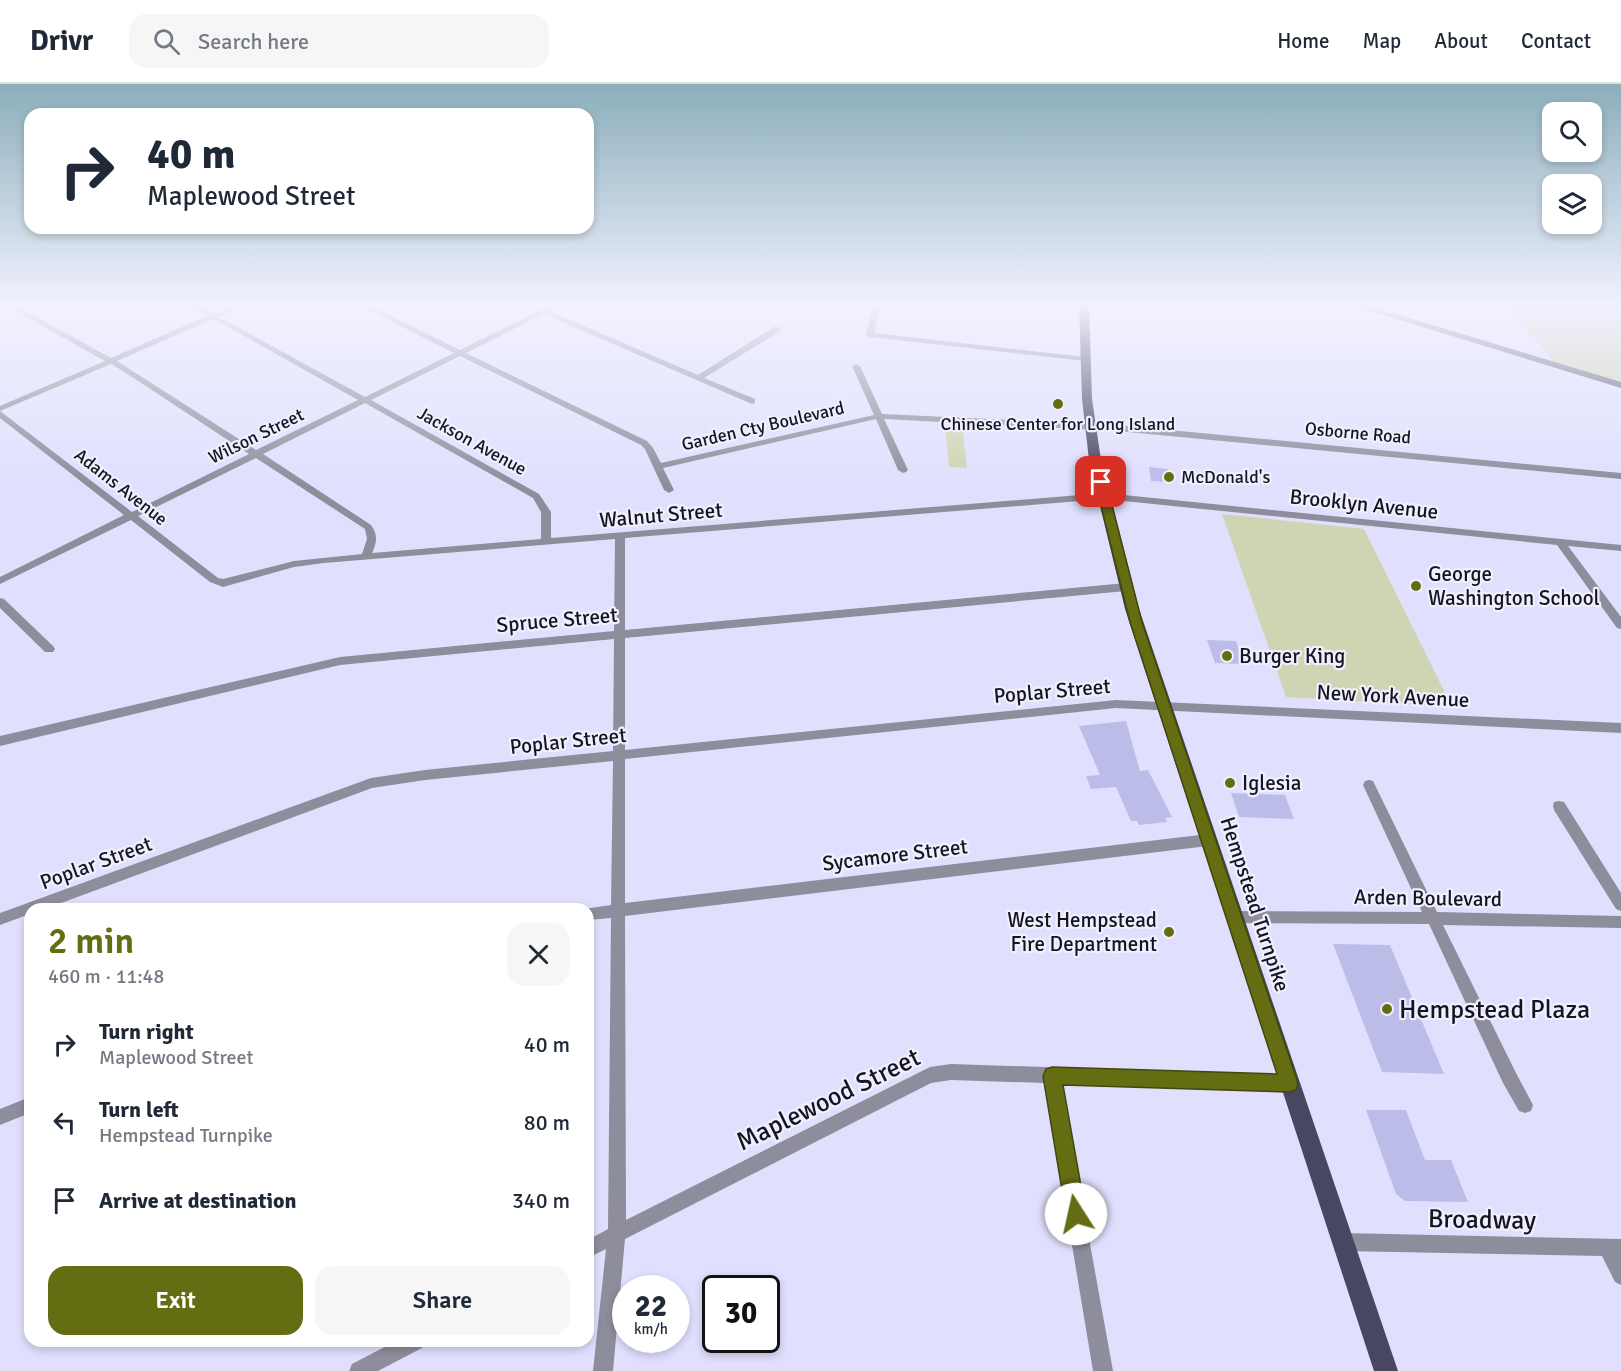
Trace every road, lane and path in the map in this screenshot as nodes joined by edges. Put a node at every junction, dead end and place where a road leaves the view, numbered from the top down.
1 (104, 364) edge
2 (116, 364) edge
3 (300, 364) edge
4 (438, 364) edge
5 (483, 364) edge
6 (666, 364) edge
7 (720, 364) edge
8 (1085, 364) edge
9 (1552, 364) edge
10 (856, 366) dead end
11 (698, 378) junction
12 (1621, 385) edge
13 (365, 400) junction
14 (752, 401) dead end
15 (0, 409) edge
16 (0, 414) edge
17 (879, 416) junction
18 (1091, 426) junction
19 (256, 454) junction
20 (658, 466) junction
21 (903, 470) dead end
22 (1621, 476) edge
23 (669, 490) dead end
24 (1104, 496) junction
25 (131, 516) junction
26 (620, 537) junction
27 (1560, 542) junction
28 (545, 543) junction
29 (1621, 548) edge
30 (365, 557) junction
31 (0, 581) edge
32 (223, 583) joint
33 (1126, 587) junction
34 (0, 602) edge
35 (1621, 625) edge
36 (619, 634) junction
37 (50, 649) dead end
38 (1163, 706) junction
39 (1621, 728) edge
40 (0, 741) edge
41 (619, 755) junction
42 (1369, 785) dead end
43 (1559, 806) dead end
44 (1208, 840) junction
45 (44, 903) edge
46 (1621, 905) edge
47 (24, 910) edge
48 (618, 910) junction
49 (594, 913) edge
50 (1234, 917) junction
51 (1432, 918) junction
52 (0, 919) edge
53 (1621, 922) edge
54 (1052, 1076) junction
55 (1289, 1083) junction
56 (1525, 1105) dead end
57 (24, 1108) edge
58 (0, 1118) edge
59 (617, 1233) junction
60 (1342, 1242) junction
61 (594, 1246) edge
62 (1614, 1248) edge
63 (1621, 1276) edge
64 (404, 1347) edge
65 (359, 1371) edge
66 (603, 1371) edge
67 (1103, 1371) edge
68 (1386, 1371) edge

1 - 15 street
2 - 19 street
3 - 13 street, Jackson Avenue
4 - 13 street, Wilson Street
5 - 20 street
6 - 11 street
7 - 11 street
8 - 18 main road, Hempstead Turnpike
9 - 12 street
10 - 17 street
11 - 14 street
13 - 19 street, Wilson Street
13 - 28 street, Jackson Avenue
16 - 25 street, Adams Avenue
17 - 18 street, Garden Cty Boulevard
17 - 20 street, Garden Cty Boulevard
17 - 21 street
18 - 22 street, Osborne Road
18 - 24 main road, Hempstead Turnpike
19 - 25 street, Wilson Street
19 - 30 street
20 - 23 street
24 - 26 street, Walnut Street
24 - 27 street, Brooklyn Avenue
24 - 33 main road, Hempstead Turnpike
25 - 31 street, Wilson Street
25 - 32 street, Adams Avenue
26 - 28 street, Walnut Street
26 - 36 street
27 - 29 street, Brooklyn Avenue
27 - 35 street
28 - 30 street, Walnut Street
30 - 32 street, Walnut Street
33 - 36 street, Spruce Street
33 - 38 main road, Hempstead Turnpike
34 - 37 street
36 - 40 street, Spruce Street
36 - 41 street
38 - 39 street, New York Avenue
38 - 41 street, Poplar Street
38 - 44 main road, Hempstead Turnpike
41 - 45 street, Poplar Street
41 - 48 street
42 - 51 street
43 - 46 street
44 - 48 street, Sycamore Street
44 - 50 main road, Hempstead Turnpike
47 - 52 street, Poplar Street
48 - 49 street, Sycamore Street
48 - 59 street
50 - 51 street, Arden Boulevard
50 - 55 main road, Hempstead Turnpike
51 - 53 street, Arden Boulevard
51 - 56 street
54 - 55 street, Maplewood Street
54 - 59 street, Maplewood Street
54 - 67 street
55 - 60 main road, Hempstead Turnpike
57 - 58 street
59 - 61 street, Maplewood Street
59 - 66 street
60 - 62 street, Broadway
60 - 68 main road, Hempstead Turnpike
62 - 63 street
64 - 65 street

